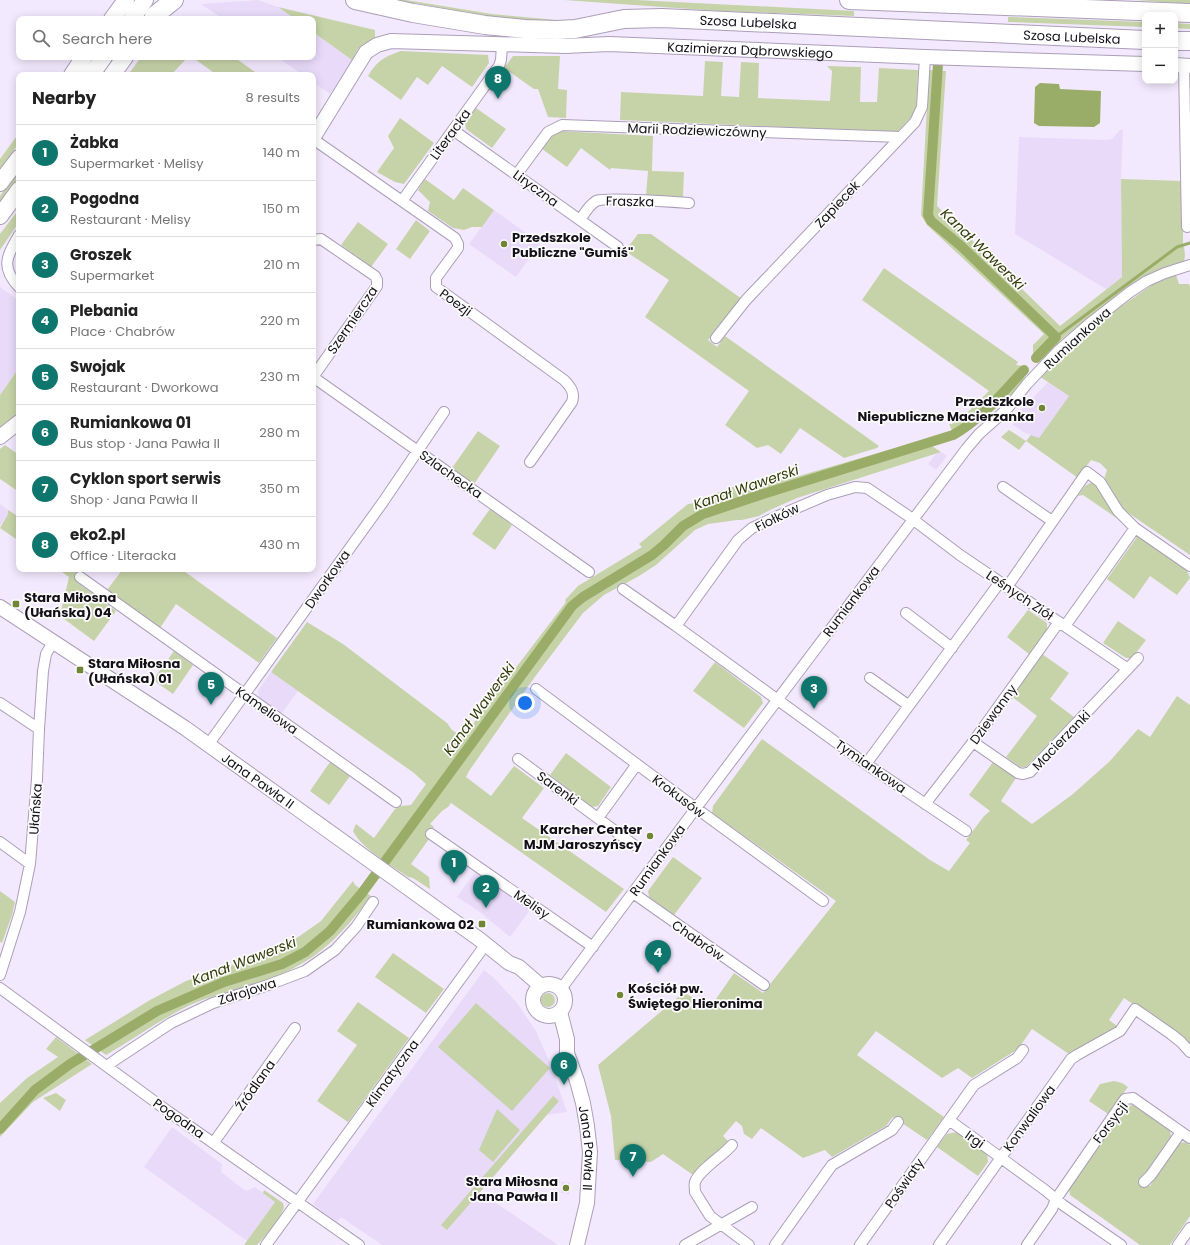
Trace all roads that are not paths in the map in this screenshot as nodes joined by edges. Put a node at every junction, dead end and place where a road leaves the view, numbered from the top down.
1 (126, 0) edge
2 (145, 0) edge
3 (166, 0) edge
4 (174, 0) edge
5 (355, 0) edge
6 (849, 0) edge
7 (1190, 13) edge
8 (114, 16) edge
9 (134, 16) edge
10 (154, 16) edge
11 (155, 16) edge
12 (1142, 40) edge
13 (1178, 41) edge
14 (1190, 42) edge
15 (502, 45) junction
16 (925, 57) junction
17 (82, 60) edge
18 (102, 60) edge
19 (123, 60) edge
20 (1142, 64) edge
21 (1183, 65) edge
22 (74, 72) edge
23 (93, 72) edge
24 (114, 72) edge
25 (453, 130) junction
26 (316, 134) edge
27 (901, 137) junction
28 (316, 141) edge
29 (16, 162) edge
30 (517, 174) junction
31 (0, 183) edge
32 (16, 194) edge
33 (402, 201) junction
34 (689, 203) dead end
35 (0, 216) edge
36 (580, 220) junction
37 (1187, 227) dead end
38 (317, 239) edge
39 (16, 241) edge
40 (618, 247) dead end
41 (1190, 265) edge
42 (16, 283) edge
43 (716, 338) dead end
44 (316, 373) edge
45 (316, 379) edge
46 (444, 412) dead end
47 (16, 424) edge
48 (0, 437) edge
49 (418, 450) junction
50 (530, 462) dead end
51 (1003, 487) dead end
52 (912, 519) junction
53 (1052, 521) junction
54 (1135, 528) junction
55 (1190, 566) edge
56 (589, 572) dead end
57 (80, 577) dead end
58 (1003, 584) junction
59 (623, 589) dead end
60 (0, 607) edge
61 (906, 613) dead end
62 (1062, 624) junction
63 (676, 626) junction
64 (53, 642) junction
65 (952, 648) junction
66 (1138, 658) dead end
67 (1128, 670) junction
68 (870, 678) dead end
69 (536, 689) dead end
70 (245, 694) junction
71 (777, 699) junction
72 (0, 703) edge
73 (908, 705) junction
74 (39, 730) junction
75 (973, 742) junction
76 (208, 745) junction
77 (518, 758) dead end
78 (637, 764) junction
79 (866, 764) junction
80 (396, 802) dead end
81 (925, 804) junction
82 (696, 808) junction
83 (598, 818) junction
84 (966, 831) dead end
85 (431, 834) dead end
86 (0, 842) edge
87 (634, 845) dead end
88 (30, 864) junction
89 (633, 893) junction
90 (823, 901) dead end
91 (373, 902) dead end
92 (486, 944) junction
93 (593, 947) junction
94 (0, 976) edge
95 (764, 985) dead end
96 (0, 988) edge
97 (561, 989) junction
98 (537, 990) junction
99 (554, 1014) junction
100 (295, 1028) dead end
101 (1022, 1050) dead end
102 (1190, 1052) edge
103 (107, 1066) junction
104 (949, 1120) junction
105 (898, 1122) dead end
106 (1181, 1132) junction
107 (1190, 1138) edge
108 (214, 1142) junction
109 (732, 1145) dead end
110 (1001, 1157) junction
111 (1144, 1182) dead end
112 (1056, 1199) junction
113 (298, 1202) junction
114 (752, 1207) dead end
115 (720, 1224) junction
116 (1190, 1228) edge
117 (1115, 1244) edge
118 (266, 1245) edge
119 (359, 1245) edge
120 (577, 1245) edge
121 (684, 1245) edge
122 (748, 1245) edge
123 (775, 1245) edge
124 (860, 1245) edge
125 (939, 1245) edge
126 (1027, 1245) edge
127 (1178, 1245) edge

1 - 8 main road
2 - 9 main road
3 - 10 main road
4 - 11 highway
5 - 12 highway, Szosa Lubelska
6 - 7 highway, Szosa Lubelska
13 - 14 highway
15 - 16 street, Kazimierza Dąbrowskiego
15 - 25 street, Literacka
15 - 26 street, Kazimierza Dąbrowskiego
16 - 20 street, Kazimierza Dąbrowskiego
16 - 27 street, Zapiecek
17 - 22 main road
18 - 23 main road
19 - 24 main road
21 - 37 street
25 - 30 street, Liryczna
25 - 33 street, Literacka
27 - 30 street, Marii Rodziewiczówny
27 - 43 street, Zapiecek
28 - 33 street, Poezji
29 - 31 main road
30 - 36 street, Liryczna
32 - 35 main road
33 - 50 street, Poezji
34 - 36 street, Fraszka
36 - 40 street, Liryczna
38 - 44 street, Szermiercza
39 - 42 street
41 - 52 street, Rumiankowa
45 - 49 street, Szlachecka
46 - 49 street, Dworkowa
47 - 48 street
49 - 56 street, Szlachecka
49 - 70 street, Dworkowa
51 - 53 street
52 - 58 street, Leśnych Ziół
52 - 63 street, Fiołków
52 - 71 street, Rumiankowa
53 - 54 street
53 - 58 street
54 - 55 street
54 - 62 street, Dziewanny
57 - 70 street, Kameliowa
58 - 62 street, Leśnych Ziół
58 - 65 street
59 - 63 street
60 - 64 street, Jana Pawła II
61 - 65 street
62 - 67 street, Leśnych Ziół
62 - 75 street, Dziewanny
63 - 71 street
64 - 74 street, Ułańska
64 - 76 street, Jana Pawła II
65 - 73 street
66 - 67 street, Macierzanki
67 - 75 street, Macierzanki
68 - 73 street
69 - 78 street, Krokusów
70 - 76 street, Dworkowa
70 - 80 street, Kameliowa
71 - 79 street, Tymiankowa
71 - 82 street, Rumiankowa
72 - 74 street
73 - 79 street
74 - 88 street, Ułańska
75 - 81 street, Dziewanny
76 - 92 street, Jana Pawła II
77 - 83 street, Sarenki
78 - 82 street, Krokusów
78 - 83 street
79 - 81 street, Tymiankowa
81 - 84 street, Tymiankowa
82 - 89 street, Rumiankowa
82 - 90 street, Krokusów
83 - 87 street, Sarenki
85 - 93 street, Melisy
86 - 88 street
88 - 94 street, Ułańska
89 - 93 street, Rumiankowa
89 - 95 street, Chabrów
91 - 103 street, Zdrojowa
92 - 98 street, Jana Pawła II
92 - 113 street, Klimatyczna
93 - 97 street, Rumiankowa
96 - 103 street, Pogodna
97 - 98 street
97 - 99 street
98 - 99 street
99 - 120 street, Jana Pawła II
100 - 108 street, Źródlana
101 - 104 street, Poświaty
102 - 110 street, Konwaliowa
103 - 108 street, Pogodna
104 - 110 street, Irgi
104 - 124 street, Poświaty
105 - 123 street
106 - 107 street, Forsycji
106 - 111 street
106 - 112 street, Forsycji
108 - 113 street, Pogodna
109 - 115 street
110 - 112 street, Irgi
110 - 125 street, Konwaliowa
112 - 117 street, Irgi
112 - 126 street, Forsycji
113 - 118 street, Klimatyczna
113 - 119 street, Pogodna
114 - 115 street
115 - 121 street
115 - 122 street
116 - 127 street

